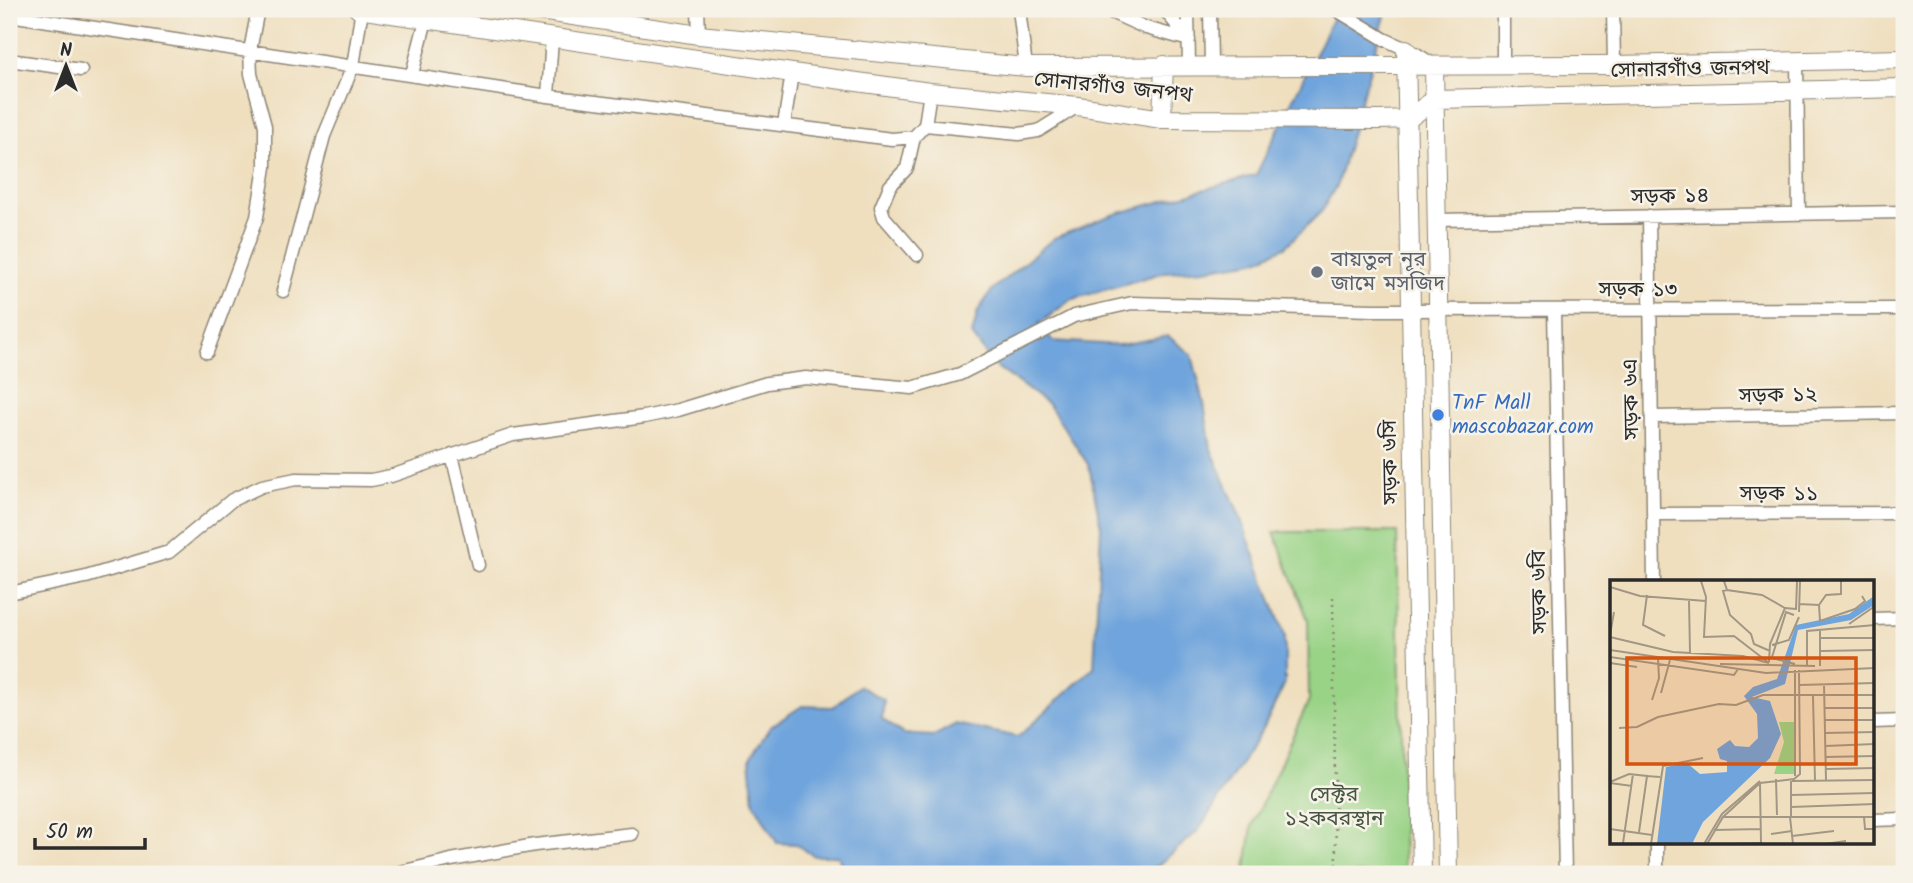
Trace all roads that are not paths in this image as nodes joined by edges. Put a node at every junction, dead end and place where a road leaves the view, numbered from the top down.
1 (258, 9) edge
2 (360, 9) edge
3 (527, 9) edge
4 (698, 9) edge
5 (1020, 9) edge
6 (1104, 9) edge
7 (1164, 9) edge
8 (1188, 9) edge
9 (1210, 9) edge
10 (1503, 9) edge
11 (1613, 9) edge
12 (1338, 10) edge
13 (9, 15) edge
14 (426, 20) junction
15 (699, 35) junction
16 (552, 38) junction
17 (1189, 40) junction
18 (250, 51) junction
19 (1407, 57) junction
20 (1904, 59) edge
21 (9, 60) edge
22 (1797, 61) junction
23 (1164, 65) junction
24 (1189, 65) junction
25 (1614, 65) junction
26 (353, 66) junction
27 (1211, 66) junction
28 (1434, 66) junction
29 (1503, 66) junction
30 (1026, 67) junction
31 (81, 70) dead end
32 (792, 74) junction
33 (412, 75) junction
34 (1904, 88) edge
35 (1798, 90) junction
36 (930, 92) junction
37 (548, 96) junction
38 (1435, 99) junction
39 (1078, 106) junction
40 (1408, 119) junction
41 (1162, 120) junction
42 (784, 125) junction
43 (925, 125) junction
44 (914, 137) junction
45 (1904, 212) edge
46 (1799, 214) junction
47 (1649, 216) junction
48 (1437, 219) junction
49 (917, 256) dead end
50 (283, 291) dead end
51 (1904, 309) edge
52 (1411, 310) junction
53 (1439, 310) junction
54 (1555, 310) junction
55 (1651, 310) junction
56 (207, 352) dead end
57 (1904, 413) edge
58 (1652, 417) junction
59 (452, 455) junction
60 (1904, 513) edge
61 (1653, 514) junction
62 (478, 565) dead end
63 (1654, 580) edge
64 (9, 593) edge
65 (1874, 618) edge
66 (1904, 618) edge
67 (1904, 721) edge
68 (1874, 722) edge
69 (1419, 758) junction
70 (1446, 758) junction
71 (1874, 820) edge
72 (1904, 820) edge
73 (632, 834) dead end
74 (1657, 844) edge
75 (393, 874) edge
76 (1422, 874) edge
77 (1448, 874) edge
78 (1565, 874) edge
79 (1657, 874) edge

1 - 18 street
2 - 14 main road, সোনারগাঁও জনপথ
2 - 26 street
3 - 15 main road, সোনারগাঁও জনপথ
4 - 15 street
5 - 30 street
6 - 17 street
7 - 17 street
8 - 17 street
9 - 27 street
10 - 29 street
11 - 25 street
12 - 19 street
13 - 18 street
14 - 16 main road, সোনারগাঁও জনপথ
14 - 33 street
15 - 30 main road, সোনারগাঁও জনপথ
16 - 32 main road, সোনারগাঁও জনপথ
16 - 37 street
17 - 24 street
18 - 26 street
18 - 56 street
19 - 27 main road, সোনারগাঁও জনপথ
19 - 28 main road, সোনারগাঁও জনপথ
19 - 40 main road, সড়ক ৬সি
20 - 22 main road, সোনারগাঁও জনপথ
21 - 31 street
22 - 25 main road, সোনারগাঁও জনপথ
22 - 35 street
23 - 24 main road, সোনারগাঁও জনপথ
23 - 30 main road, সোনারগাঁও জনপথ
23 - 41 main road
24 - 27 main road, সোনারগাঁও জনপথ
25 - 29 main road, সোনারগাঁও জনপথ
26 - 33 street
26 - 50 street
28 - 29 main road, সোনারগাঁও জনপথ
28 - 38 main road
32 - 36 main road, সোনারগাঁও জনপথ
32 - 42 street
33 - 37 street
34 - 35 main road, সোনারগাঁও জনপথ
35 - 38 main road, সোনারগাঁও জনপথ
35 - 46 street
36 - 39 main road, সোনারগাঁও জনপথ
36 - 43 street
37 - 42 street
38 - 40 main road
38 - 48 main road
39 - 41 main road, সোনারগাঁও জনপথ
39 - 43 street
40 - 41 main road, সোনারগাঁও জনপথ
40 - 52 main road, সড়ক ৬সি
42 - 44 street
43 - 44 street
44 - 49 street
45 - 46 street, সড়ক ১৪
46 - 47 street, সড়ক ১৪
47 - 48 street, সড়ক ১৪
47 - 55 street, সড়ক ৬এ
48 - 53 main road
51 - 55 street, সড়ক ১৩
52 - 53 street, সড়ক ১৩
52 - 59 street, সড়ক ১৩
52 - 69 main road, সড়ক ৬সি
53 - 54 street, সড়ক ১৩
53 - 70 main road
54 - 55 street, সড়ক ১৩
54 - 78 street, সড়ক ৬বি
55 - 58 street, সড়ক ৬এ
57 - 58 street, সড়ক ১২
58 - 61 street, সড়ক ৬এ
59 - 62 street
59 - 64 street, সড়ক ১৩
60 - 61 street, সড়ক ১১
61 - 63 street, সড়ক ৬এ
65 - 66 street
67 - 68 street
69 - 70 main road
69 - 76 main road, সড়ক ৬সি
70 - 77 main road
71 - 72 street
73 - 75 street
74 - 79 street

